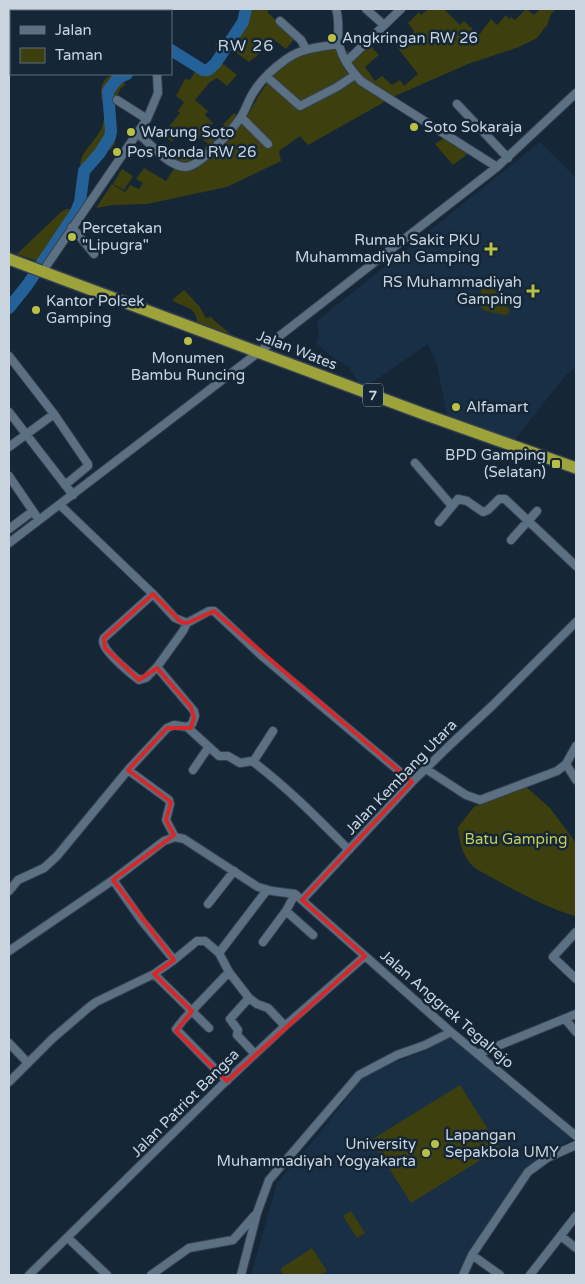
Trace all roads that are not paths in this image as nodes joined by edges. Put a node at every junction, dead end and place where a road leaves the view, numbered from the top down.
1 (336, 9) edge
2 (366, 9) edge
3 (401, 9) edge
4 (280, 22) dead end
5 (384, 26) junction
6 (339, 44) junction
7 (306, 49) junction
8 (346, 62) junction
9 (156, 75) edge
10 (355, 75) junction
11 (267, 77) junction
12 (576, 93) edge
13 (118, 100) dead end
14 (457, 104) dead end
15 (241, 116) junction
16 (147, 119) junction
17 (138, 134) junction
18 (268, 144) dead end
19 (508, 158) junction
20 (497, 167) junction
21 (72, 227) junction
22 (94, 254) dead end
23 (9, 259) edge
24 (41, 271) junction
25 (260, 352) junction
26 (9, 356) edge
27 (9, 412) edge
28 (54, 414) junction
29 (26, 433) junction
30 (9, 447) edge
31 (415, 463) dead end
32 (576, 468) edge
33 (9, 476) edge
34 (65, 485) junction
35 (73, 495) junction
36 (60, 505) junction
37 (452, 506) junction
38 (34, 511) junction
39 (537, 511) dead end
40 (40, 520) junction
41 (529, 520) junction
42 (439, 522) dead end
43 (10, 527) edge
44 (511, 540) dead end
45 (9, 543) edge
46 (576, 566) edge
47 (153, 594) junction
48 (576, 622) edge
49 (187, 623) junction
50 (157, 667) junction
51 (187, 727) junction
52 (273, 731) dead end
53 (576, 746) edge
54 (208, 748) junction
55 (253, 762) junction
56 (566, 764) junction
57 (426, 769) junction
58 (128, 770) junction
59 (193, 770) dead end
60 (576, 780) edge
61 (412, 782) junction
62 (175, 836) junction
63 (349, 850) junction
64 (234, 871) junction
65 (113, 880) junction
66 (267, 890) junction
67 (9, 892) edge
68 (295, 894) junction
69 (302, 900) junction
70 (208, 904) dead end
71 (286, 911) junction
72 (576, 932) edge
73 (314, 934) dead end
74 (263, 942) dead end
75 (9, 951) edge
76 (219, 952) junction
77 (365, 956) junction
78 (174, 960) junction
79 (229, 972) junction
80 (154, 974) junction
81 (576, 979) edge
82 (249, 998) junction
83 (192, 1011) junction
84 (576, 1014) edge
85 (565, 1019) junction
86 (285, 1026) junction
87 (209, 1028) dead end
88 (451, 1032) junction
89 (576, 1032) edge
90 (9, 1043) edge
91 (255, 1054) junction
92 (478, 1054) junction
93 (28, 1063) junction
94 (227, 1080) junction
95 (9, 1082) edge
96 (576, 1136) edge
97 (576, 1145) edge
98 (257, 1213) junction
99 (576, 1216) edge
100 (561, 1236) junction
101 (68, 1238) junction
102 (576, 1248) edge
103 (472, 1255) junction
104 (29, 1275) edge
105 (107, 1275) edge
106 (151, 1275) edge
107 (242, 1275) edge
108 (463, 1275) edge
109 (500, 1275) edge
110 (530, 1275) edge

1 - 6 street
2 - 5 street
3 - 5 street
4 - 7 street
5 - 8 street
6 - 7 street
6 - 8 street
7 - 11 street
8 - 10 street
9 - 16 street
10 - 11 street
10 - 20 street
11 - 15 street
12 - 19 street
13 - 16 street
14 - 19 street
15 - 17 street
15 - 18 street
16 - 17 street
17 - 21 street
19 - 20 street
20 - 25 street
21 - 22 street
21 - 24 street
23 - 24 highway, Jalan Wates / 7
24 - 25 highway, Jalan Wates / 7
25 - 32 highway, Jalan Wates / 7
25 - 35 street
26 - 28 street
27 - 29 street
28 - 29 street
28 - 34 street
29 - 30 street
29 - 34 street
31 - 37 street
33 - 38 street
34 - 35 street
35 - 36 street
36 - 40 street
36 - 47 street
37 - 41 street
37 - 42 street
38 - 40 street
38 - 43 street
39 - 41 street
40 - 45 street
41 - 44 street
41 - 46 street
47 - 49 street
47 - 50 street
48 - 57 street, Jalan Kembang Utara
49 - 50 street
49 - 61 street
50 - 51 street
51 - 54 street
51 - 58 street
52 - 55 street
53 - 56 street
54 - 55 street
54 - 59 street
55 - 63 street
56 - 57 street
56 - 60 street
57 - 61 street, Jalan Kembang Utara
58 - 62 street
58 - 67 street
61 - 63 street, Jalan Kembang Utara
62 - 64 street
62 - 65 street
63 - 69 street, Jalan Kembang Utara
64 - 66 street
64 - 70 street
65 - 75 street
65 - 78 street
66 - 68 street
66 - 76 street
68 - 69 street
68 - 71 street
69 - 77 street, Jalan Anggrek Tegalrejo
71 - 73 street
71 - 74 street
72 - 81 street
76 - 78 street
76 - 79 street
77 - 86 street, Jalan Patriot Bangsa
77 - 88 street, Jalan Anggrek Tegalrejo
78 - 80 street
79 - 82 street
79 - 83 street
80 - 83 street
80 - 93 street
82 - 86 street
82 - 91 street
83 - 87 street
83 - 94 street
84 - 85 street
85 - 89 street
85 - 92 street
86 - 91 street, Jalan Patriot Bangsa
88 - 92 street, Jalan Anggrek Tegalrejo
88 - 98 street
90 - 93 street
91 - 94 street, Jalan Patriot Bangsa
92 - 96 street, Jalan Anggrek Tegalrejo
93 - 95 street
94 - 101 street, Jalan Patriot Bangsa
97 - 103 street
98 - 106 street
98 - 107 street
99 - 100 street
100 - 102 street
100 - 110 street
101 - 104 street, Jalan Patriot Bangsa
101 - 105 street
103 - 108 street
103 - 109 street

